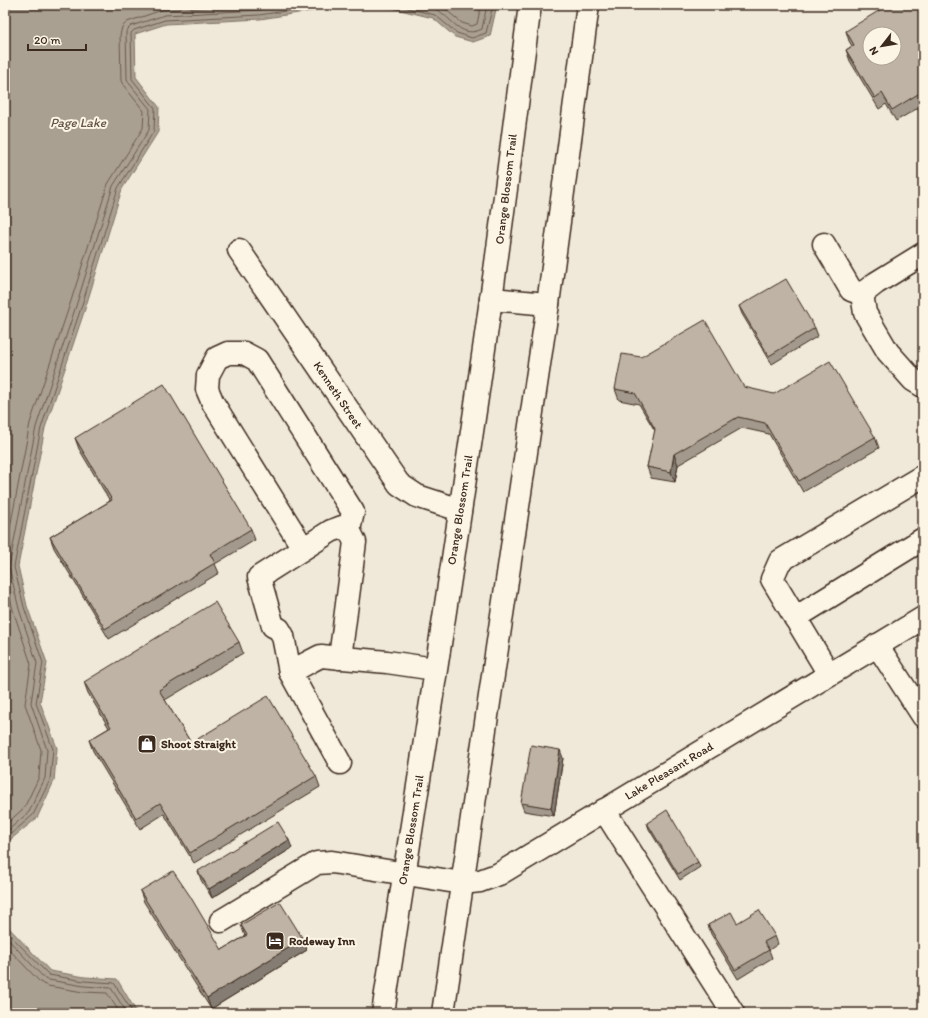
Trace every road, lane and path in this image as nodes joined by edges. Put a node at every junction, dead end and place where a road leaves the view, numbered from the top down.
1 (530, 5) edge
2 (588, 5) edge
3 (824, 244) dead end
4 (239, 250) dead end
5 (923, 254) edge
6 (862, 294) junction
7 (491, 299) junction
8 (548, 304) junction
9 (923, 386) edge
10 (923, 476) edge
11 (460, 510) junction
12 (349, 530) junction
13 (923, 539) edge
14 (303, 548) junction
15 (795, 618) junction
16 (923, 618) edge
17 (877, 645) junction
18 (340, 658) junction
19 (436, 669) junction
20 (290, 672) junction
21 (829, 674) junction
22 (923, 716) edge
23 (340, 763) dead end
24 (604, 810) junction
25 (404, 873) junction
26 (462, 883) junction
27 (221, 921) dead end
28 (383, 1013) edge
29 (443, 1013) edge
30 (733, 1013) edge

1 - 7 main road, Orange Blossom Trail
2 - 8 main road
3 - 6 main road
4 - 11 main road, Kenneth Street
5 - 6 main road
6 - 9 main road
7 - 8 main road
7 - 11 main road, Orange Blossom Trail
8 - 26 main road
10 - 15 main road
11 - 19 main road, Orange Blossom Trail
12 - 14 main road
12 - 14 main road
12 - 18 main road
13 - 15 main road
14 - 20 main road
15 - 21 main road
16 - 17 main road, Lake Pleasant Road
17 - 21 main road, Lake Pleasant Road
17 - 22 main road
18 - 19 main road
18 - 20 main road
19 - 25 main road, Orange Blossom Trail
20 - 23 main road
21 - 24 main road, Lake Pleasant Road
24 - 26 main road, Lake Pleasant Road
24 - 30 main road
25 - 26 main road, Lake Pleasant Road
25 - 27 main road, Lake Pleasant Road
25 - 28 main road, Orange Blossom Trail
26 - 29 main road

